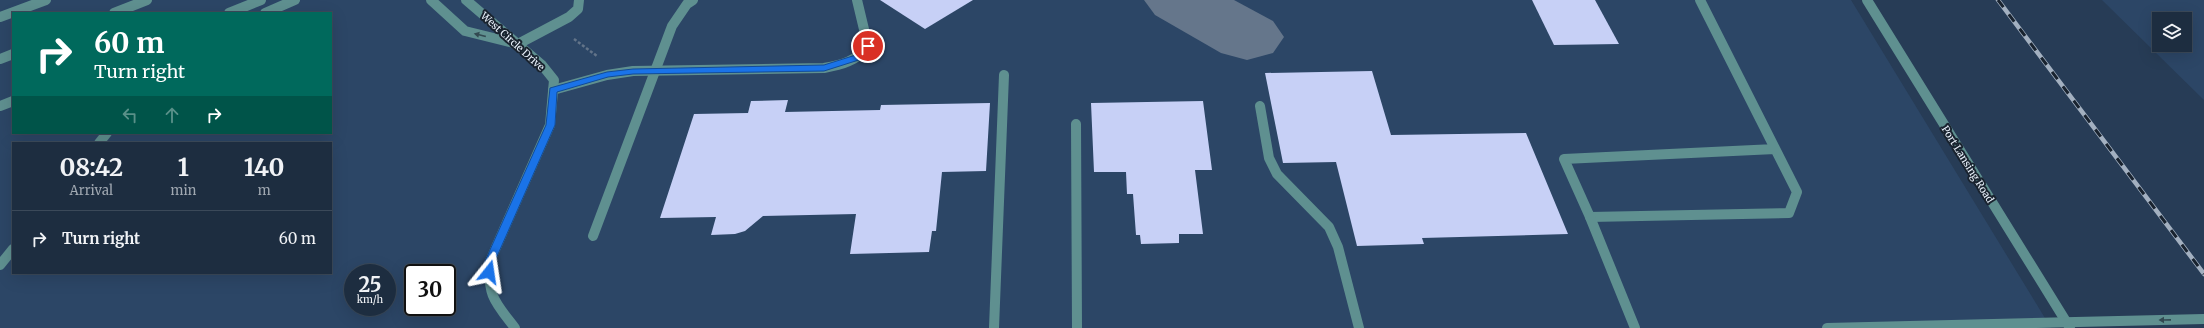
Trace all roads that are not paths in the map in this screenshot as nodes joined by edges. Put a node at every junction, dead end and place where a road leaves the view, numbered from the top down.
1 (46, 0) edge
2 (147, 0) edge
3 (261, 0) edge
4 (294, 0) edge
5 (431, 0) edge
6 (466, 0) edge
7 (579, 0) edge
8 (693, 0) edge
9 (857, 0) edge
10 (1700, 0) edge
11 (1867, 0) edge
12 (14, 12) edge
13 (117, 12) edge
14 (231, 12) edge
15 (267, 12) edge
16 (12, 13) edge
17 (0, 17) edge
18 (518, 44) junction
19 (12, 54) edge
20 (0, 59) edge
21 (654, 71) junction
22 (1004, 75) dead end
23 (553, 90) junction
24 (12, 100) edge
25 (0, 106) edge
26 (1260, 106) dead end
27 (1076, 124) dead end
28 (106, 134) edge
29 (100, 142) edge
30 (1775, 149) junction
31 (1590, 218) junction
32 (593, 236) dead end
33 (12, 250) edge
34 (0, 265) edge
35 (2204, 319) edge
36 (2068, 325) edge
37 (515, 328) edge
38 (994, 328) edge
39 (1077, 328) edge
40 (1359, 328) edge
41 (1635, 328) edge
42 (1827, 328) edge

1 - 12 street
2 - 13 street
3 - 14 street
4 - 15 street
18 -> 5 street
6 - 18 street, West Circle Drive
7 - 18 street
8 - 21 street
9 - 21 street
10 - 30 street
11 - 36 street, Port Lansing Road
16 - 17 street
18 - 23 street, West Circle Drive
19 - 20 street
21 - 23 street
21 - 32 street
22 - 38 street
23 - 37 street, West Circle Drive
24 - 25 street
26 - 40 street
27 - 39 street
28 - 29 street
30 - 31 street
30 - 31 street
31 - 41 street
33 - 34 street
35 -> 36 street
36 - 42 street

